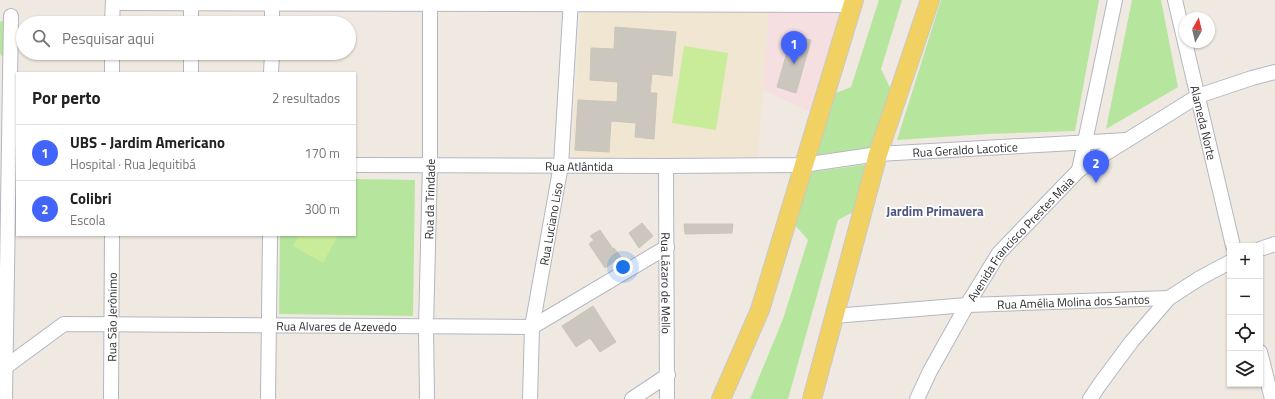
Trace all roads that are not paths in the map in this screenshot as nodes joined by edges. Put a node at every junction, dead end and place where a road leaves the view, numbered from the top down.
1 (930, 0) edge
2 (1115, 0) edge
3 (1175, 0) edge
4 (113, 1) edge
5 (272, 2) edge
6 (430, 2) edge
7 (571, 2) edge
8 (708, 2) edge
9 (191, 3) junction
10 (853, 3) edge
11 (11, 16) dead end
12 (112, 16) edge
13 (191, 16) edge
14 (272, 16) edge
15 (112, 60) edge
16 (191, 60) edge
17 (272, 60) edge
18 (0, 66) edge
19 (112, 72) edge
20 (191, 72) edge
21 (271, 72) edge
22 (1275, 72) edge
23 (10, 80) junction
24 (1198, 96) junction
25 (1127, 140) junction
26 (9, 141) edge
27 (1085, 143) junction
28 (878, 154) junction
29 (356, 165) edge
30 (430, 165) junction
31 (561, 165) junction
32 (803, 165) junction
33 (666, 166) junction
34 (1079, 170) junction
35 (112, 236) edge
36 (270, 236) edge
37 (1232, 243) edge
38 (1275, 244) edge
39 (667, 247) junction
40 (1263, 248) edge
41 (1227, 264) edge
42 (4, 268) edge
43 (1169, 298) junction
44 (967, 305) junction
45 (834, 316) junction
46 (112, 324) junction
47 (269, 324) junction
48 (426, 327) junction
49 (532, 327) junction
50 (1263, 364) edge
51 (3, 369) edge
52 (668, 375) junction
53 (5, 399) edge
54 (111, 399) edge
55 (268, 399) edge
56 (427, 399) edge
57 (530, 399) edge
58 (632, 399) edge
59 (667, 399) edge
60 (721, 399) edge
61 (812, 399) edge
62 (917, 399) edge
63 (1090, 399) edge
64 (1272, 399) edge

1 - 28 main road
2 - 27 street
3 - 24 street, Alameda Norte
4 - 9 street
4 - 12 street
5 - 6 street
5 - 9 street
5 - 14 street
6 - 7 street
6 - 30 street, Rua da Trindade
7 - 8 street
7 - 31 street, Rua Luciano Liso
8 - 10 street
9 - 13 street
10 - 32 main road
11 - 23 street
15 - 19 street
16 - 20 street
17 - 21 street
18 - 23 street
22 - 24 street, Avenida Francisco Prestes Maia
23 - 26 street
24 - 25 street, Avenida Francisco Prestes Maia
24 - 37 street, Alameda Norte
25 - 27 street, Rua Geraldo Lacotice
25 - 34 street, Avenida Francisco Prestes Maia
26 - 42 street
27 - 28 street, Rua Geraldo Lacotice
27 - 34 street
28 - 32 street, Rua Geraldo Lacotice
28 - 45 main road
29 - 30 street, Rua Atlântida
30 - 31 street, Rua Atlântida
30 - 48 street, Rua da Trindade
31 - 33 street, Rua Atlântida
31 - 49 street, Rua Luciano Liso
32 - 33 street, Rua Atlântida
32 - 60 main road
33 - 39 street, Rua Lázaro de Mello
34 - 44 street, Avenida Francisco Prestes Maia
35 - 46 street, Rua São Jerônimo
36 - 47 street
38 - 40 street
39 - 49 street
39 - 52 street, Rua Lázaro de Mello
41 - 43 street
42 - 51 street
43 - 44 street, Rua Amélia Molina dos Santos
43 - 63 street
44 - 45 street, Rua Amélia Molina dos Santos
44 - 62 street, Avenida Francisco Prestes Maia
45 - 61 main road
46 - 47 street, Rua Alvares de Azevedo
46 - 51 street, Rua Alvares de Azevedo
46 - 54 street, Rua São Jerônimo
47 - 48 street, Rua Alvares de Azevedo
47 - 55 street
48 - 49 street, Rua Alvares de Azevedo
48 - 56 street, Rua da Trindade
49 - 57 street, Rua Luciano Liso
50 - 64 street
51 - 53 street
52 - 58 street
52 - 59 street, Rua Lázaro de Mello

